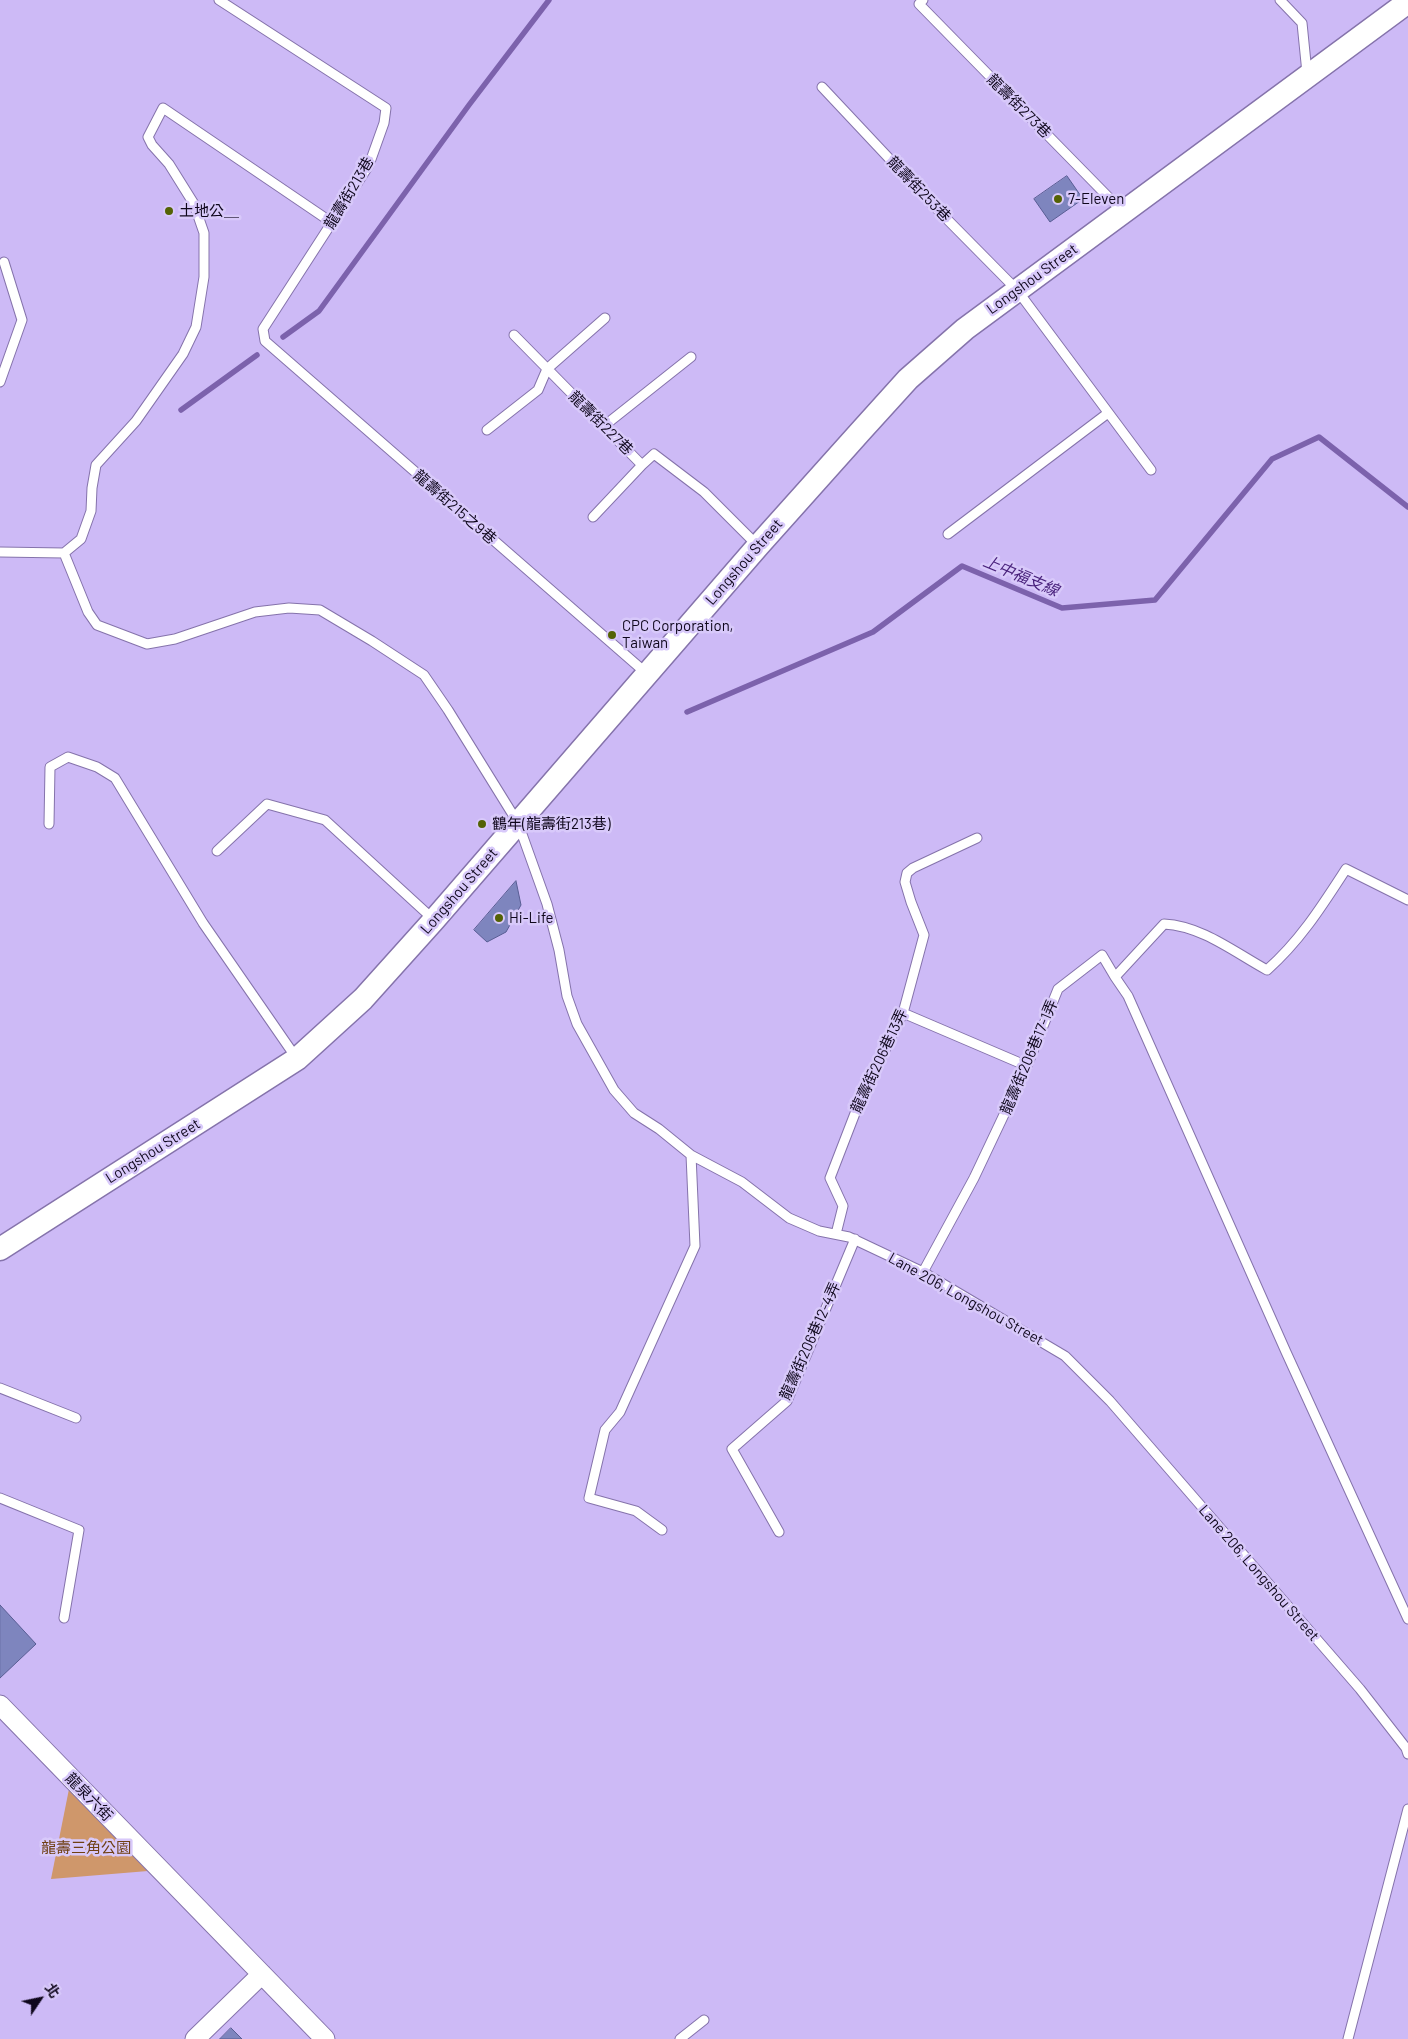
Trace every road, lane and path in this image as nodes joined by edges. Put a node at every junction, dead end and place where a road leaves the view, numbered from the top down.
1 (219, 0) edge
2 (923, 0) edge
3 (1280, 0) edge
4 (1403, 3) edge
5 (1308, 76) junction
6 (822, 87) dead end
7 (1123, 212) junction
8 (331, 222) junction
9 (4, 262) dead end
10 (1017, 290) junction
11 (605, 318) dead end
12 (514, 335) dead end
13 (265, 341) joint
14 (4, 357) edge
15 (691, 357) dead end
16 (546, 370) junction
17 (0, 382) edge
18 (1108, 413) junction
19 (604, 426) junction
20 (487, 430) dead end
21 (642, 465) junction
22 (1151, 470) dead end
23 (594, 517) dead end
24 (948, 534) dead end
25 (758, 546) junction
26 (0, 552) edge
27 (64, 553) junction
28 (646, 674) junction
29 (518, 823) junction
30 (49, 824) dead end
31 (977, 838) dead end
32 (217, 851) dead end
33 (1408, 900) edge
34 (434, 920) junction
35 (1116, 977) junction
36 (903, 1013) junction
37 (297, 1059) junction
38 (1027, 1066) junction
39 (691, 1155) junction
40 (836, 1234) junction
41 (854, 1239) junction
42 (0, 1249) edge
43 (924, 1272) junction
44 (0, 1388) edge
45 (76, 1418) dead end
46 (0, 1498) edge
47 (662, 1530) dead end
48 (779, 1532) dead end
49 (64, 1618) dead end
50 (1408, 1619) edge
51 (0, 1705) edge
52 (1408, 1754) edge
53 (1408, 1809) edge
54 (262, 1974) junction
55 (704, 2020) dead end
56 (195, 2039) edge
57 (325, 2039) edge
58 (680, 2039) edge
59 (1348, 2039) edge

1 - 8 lane, 龍壽街213巷
2 - 7 lane, 龍壽街273巷
3 - 5 lane
4 - 5 street, Longshou Street
5 - 7 street, Longshou Street
6 - 10 lane, 龍壽街253巷
7 - 10 street, Longshou Street
8 - 13 lane, 龍壽街213巷
8 - 27 lane
9 - 14 lane
10 - 18 lane, 龍壽街253巷
10 - 25 street, Longshou Street
11 - 16 lane
12 - 16 lane, 龍壽街227巷
13 - 28 lane, 龍壽街215之9巷
14 - 17 lane
15 - 19 lane
16 - 19 lane, 龍壽街227巷
16 - 20 lane
18 - 22 lane, 龍壽街253巷
18 - 24 lane
19 - 21 lane, 龍壽街227巷
21 - 23 lane
21 - 25 lane, 龍壽街227巷
25 - 28 street, Longshou Street
26 - 27 lane
27 - 29 lane, Lane 206, Longshou Street
28 - 29 street, Longshou Street
29 - 34 street, Longshou Street
29 - 39 lane, Lane 206, Longshou Street
30 - 37 lane
31 - 36 lane, 龍壽街206巷13弄
32 - 34 lane
33 - 35 lane
34 - 37 street, Longshou Street
35 - 38 lane, 龍壽街206巷17-1弄
35 - 50 lane
36 - 38 lane
36 - 40 lane, 龍壽街206巷13弄
37 - 42 street, Longshou Street
38 - 43 lane, 龍壽街206巷17-1弄
39 - 40 lane, Lane 206, Longshou Street
39 - 47 lane
40 - 41 lane, Lane 206, Longshou Street
41 - 43 lane, Lane 206, Longshou Street
41 - 48 lane, 龍壽街206巷12-4弄
43 - 52 lane, Lane 206, Longshou Street
44 - 45 lane
46 - 49 lane
51 - 54 street, 龍泉六街
53 - 59 lane
54 - 56 street
54 - 57 street, 龍泉六街
55 - 58 lane

